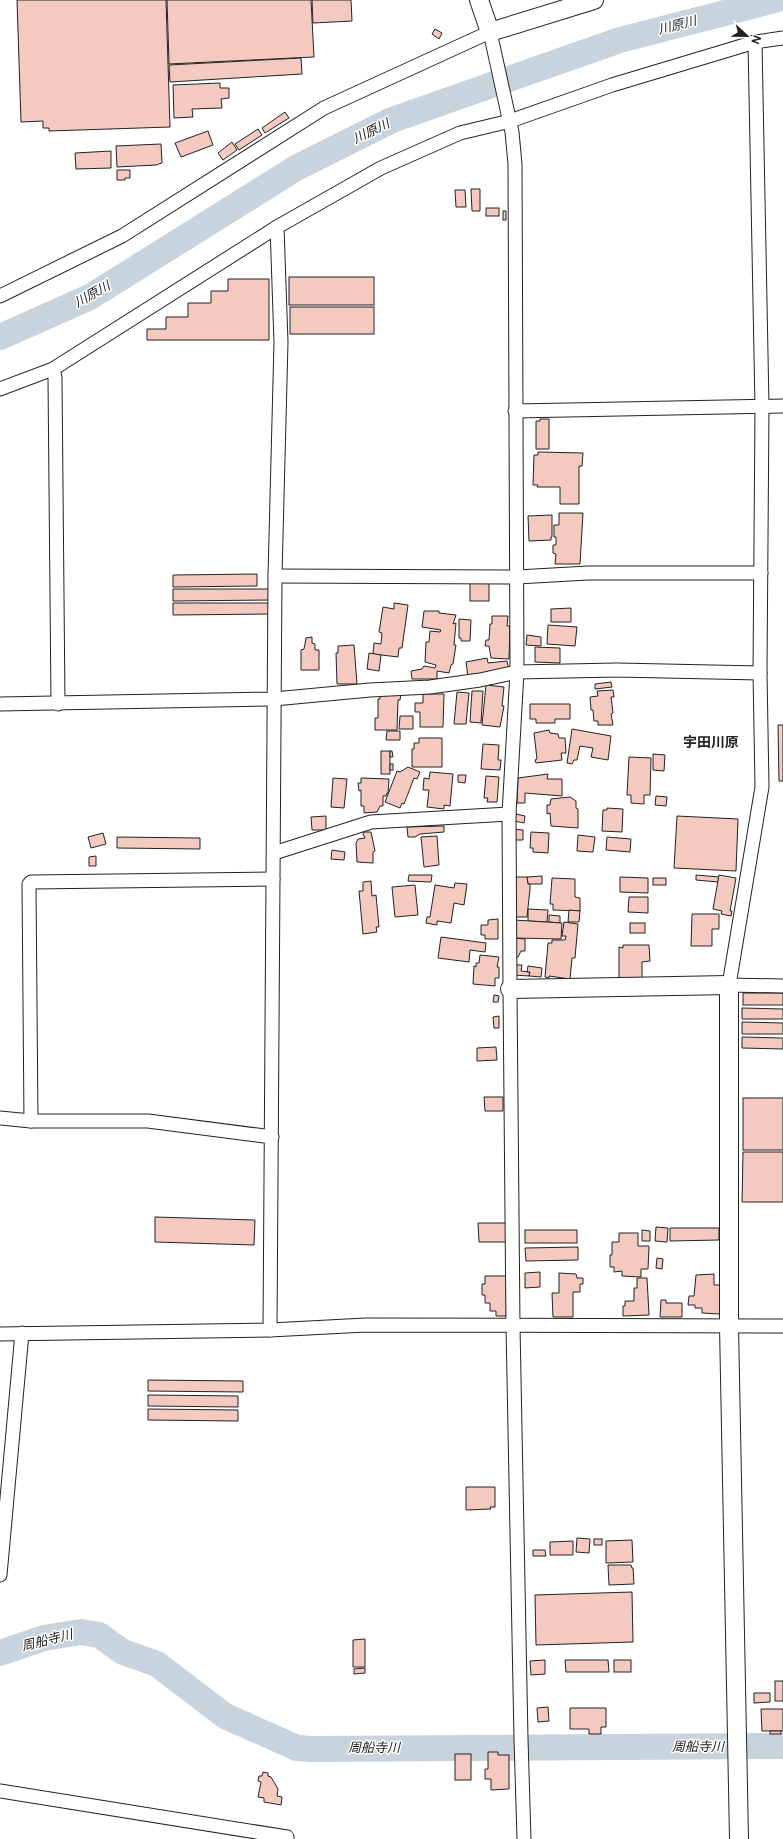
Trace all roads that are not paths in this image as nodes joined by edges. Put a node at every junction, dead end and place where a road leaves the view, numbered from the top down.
1 (478, 0) edge
2 (594, 0) edge
3 (490, 32) junction
4 (783, 38) edge
5 (755, 42) junction
6 (510, 121) junction
7 (278, 227) junction
8 (0, 296) edge
9 (53, 368) junction
10 (0, 389) edge
11 (762, 406) junction
12 (783, 406) edge
13 (515, 411) junction
14 (761, 573) junction
15 (275, 576) junction
16 (517, 577) junction
17 (518, 672) junction
18 (760, 673) junction
19 (274, 699) junction
20 (0, 704) edge
21 (58, 704) junction
22 (509, 814) junction
23 (274, 853) junction
24 (273, 880) junction
25 (729, 985) junction
26 (783, 986) edge
27 (510, 989) junction
28 (0, 1118) edge
29 (31, 1121) junction
30 (272, 1137) junction
31 (513, 1326) junction
32 (729, 1326) junction
33 (783, 1326) edge
34 (270, 1330) junction
35 (22, 1333) junction
36 (0, 1334) edge
37 (0, 1575) edge
38 (0, 1791) edge
39 (287, 1839) edge
40 (524, 1839) edge
41 (739, 1839) edge

1 - 3 street
2 - 3 street
3 - 6 street
3 - 8 street
4 - 5 street
5 - 6 street
5 - 11 street
6 - 7 street
6 - 13 street
7 - 9 street
7 - 15 street
9 - 10 street
9 - 21 street
11 - 12 street
11 - 13 street
11 - 14 street
13 - 16 street
14 - 16 street
14 - 18 street
15 - 16 street
15 - 19 street
16 - 17 street
17 - 18 street
17 - 19 street
17 - 22 street
18 - 25 street
19 - 21 street
19 - 23 street
20 - 21 street
22 - 23 street
22 - 27 street
23 - 24 street
24 - 29 street
24 - 30 street
25 - 26 street
25 - 27 street
25 - 32 street
27 - 31 street
28 - 29 street
29 - 30 street
30 - 34 street
31 - 32 street
31 - 34 street
31 - 40 street
32 - 33 street
32 - 41 street
34 - 35 street
35 - 36 street
35 - 37 street
38 - 39 street

